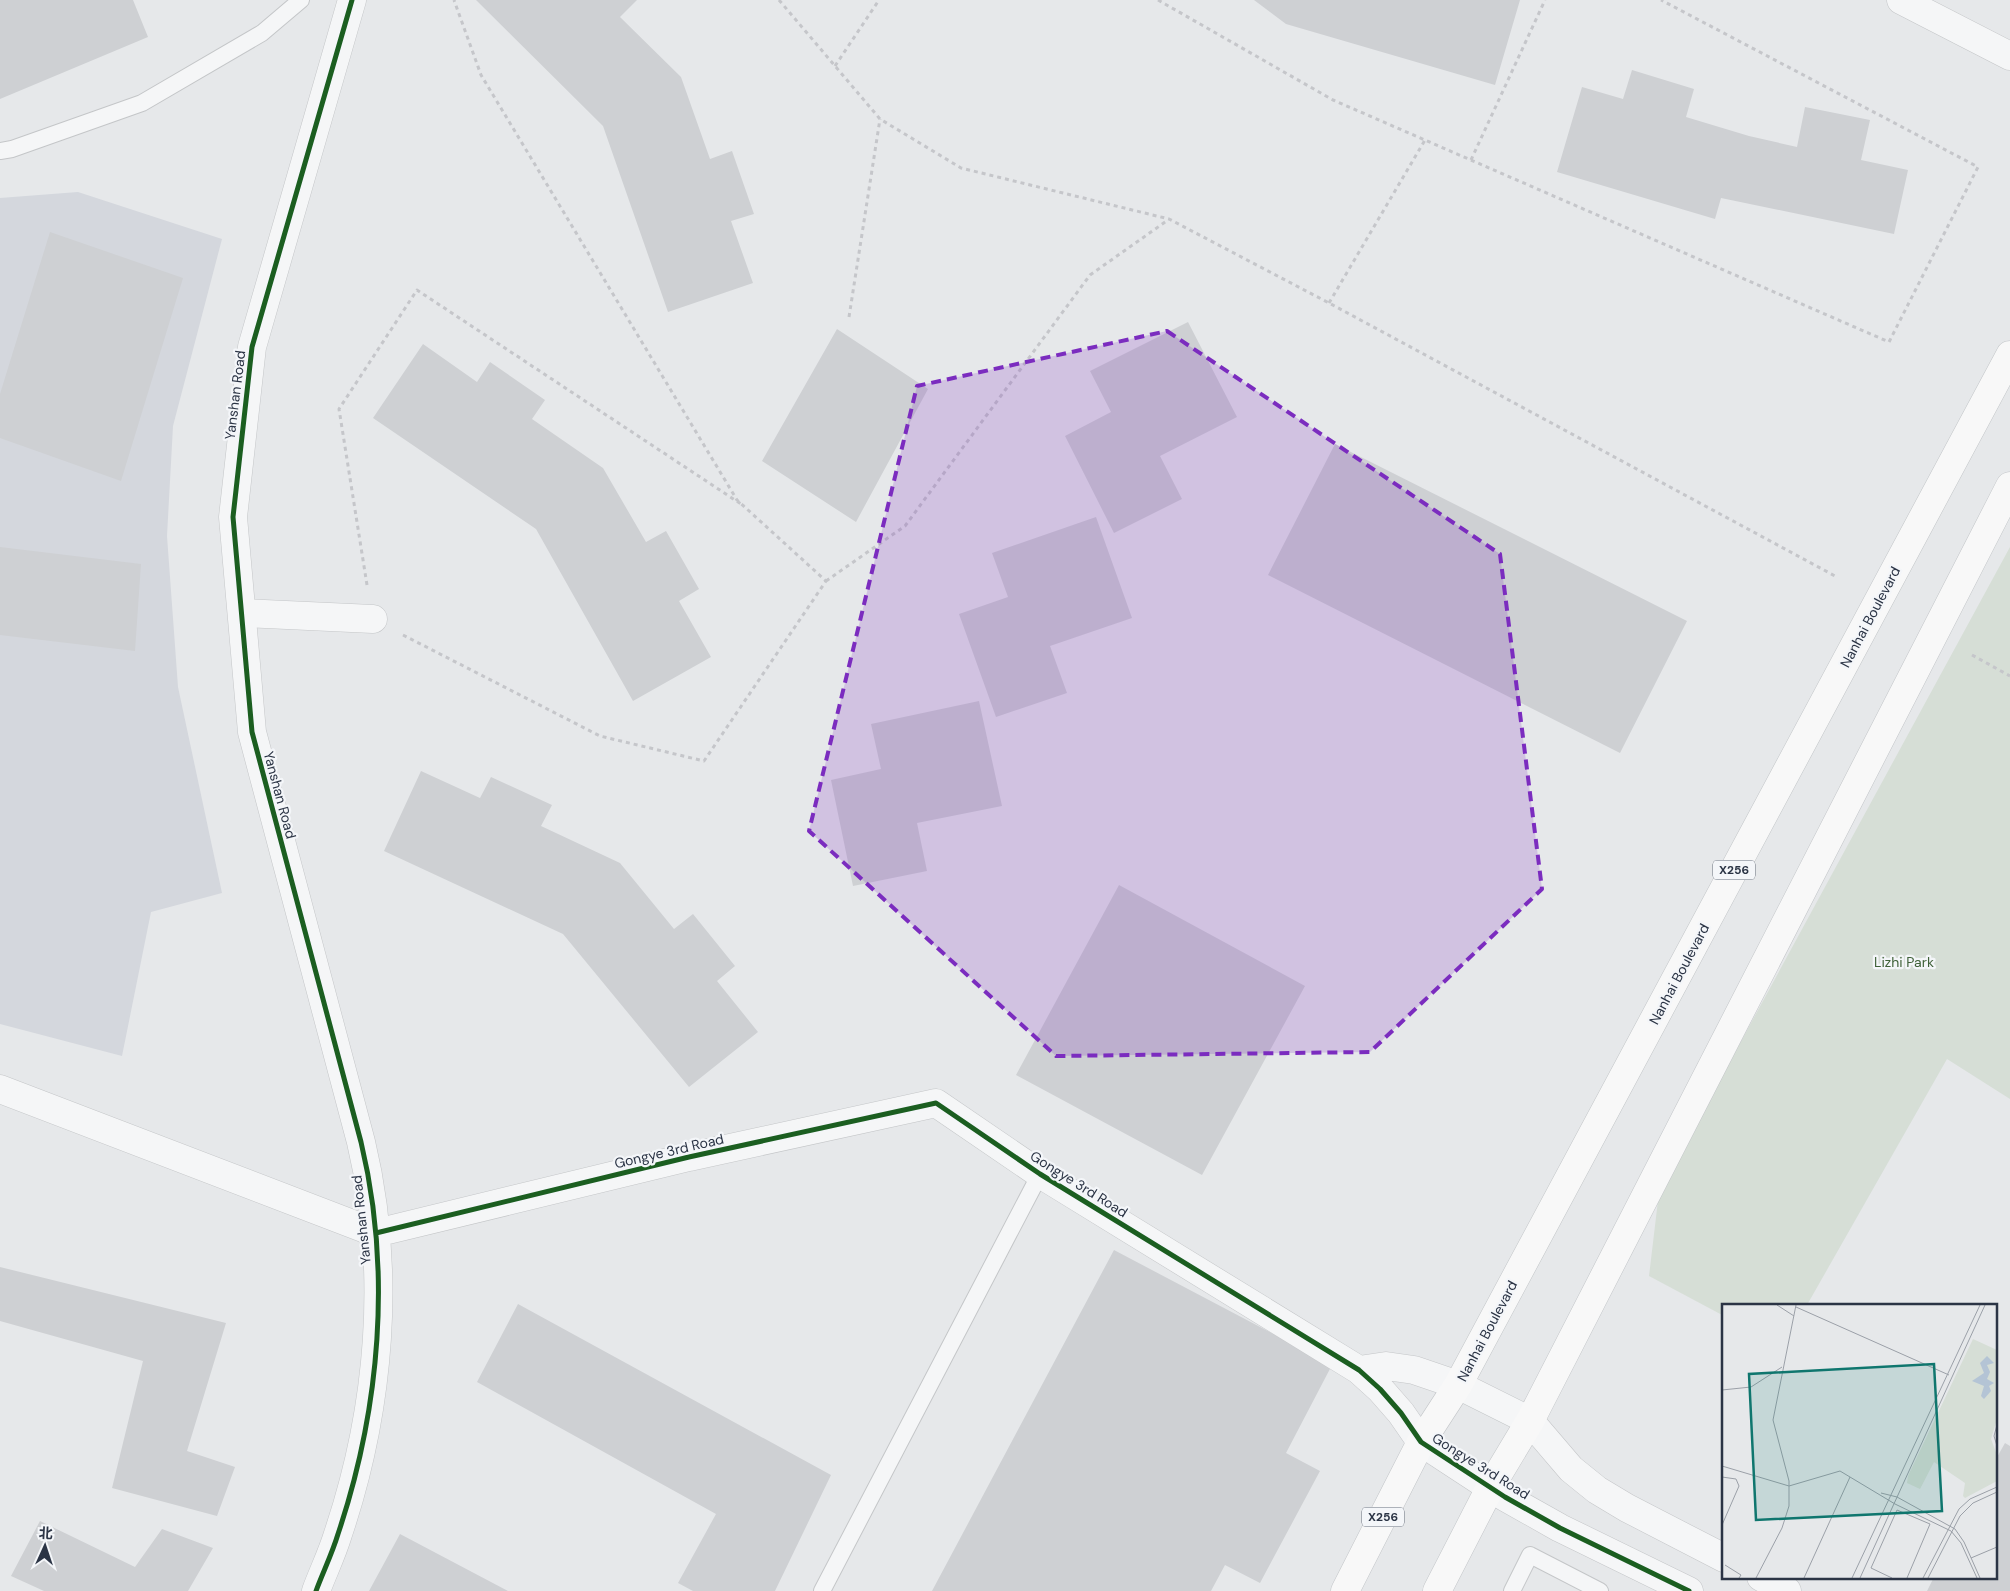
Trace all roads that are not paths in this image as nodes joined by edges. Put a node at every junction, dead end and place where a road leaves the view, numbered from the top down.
1 (301, 0) edge
2 (352, 0) edge
3 (1901, 0) edge
4 (2010, 56) edge
5 (0, 151) edge
6 (2010, 355) edge
7 (2010, 486) edge
8 (242, 613) junction
9 (373, 619) road end
10 (0, 1088) edge
11 (1040, 1174) junction
12 (376, 1233) junction
13 (1358, 1370) junction
14 (1458, 1385) junction
15 (1530, 1421) junction
16 (1421, 1442) junction
17 (1491, 1486) junction
18 (1722, 1557) edge
19 (1763, 1578) edge
20 (316, 1591) edge
21 (822, 1591) edge
22 (1345, 1591) edge
23 (1437, 1591) edge
24 (1512, 1591) edge
25 (1600, 1591) edge
26 (1689, 1591) edge
27 (1787, 1591) edge

1 - 5 lane
2 - 8 street, Yanshan Road
3 - 4 street
6 - 14 main road, Nanhai Boulevard / X256
7 - 15 main road
8 - 9 street
8 - 12 street, Yanshan Road
10 - 12 street
11 - 12 street, Gongye 3rd Road
11 - 13 street, Gongye 3rd Road
11 - 21 lane
12 - 20 street, Yanshan Road
13 - 14 street
13 - 16 street, Gongye 3rd Road
14 - 15 street
14 - 16 main road, Nanhai Boulevard / X256
15 - 17 main road
15 - 18 street
16 - 17 street, Gongye 3rd Road
16 - 22 main road, Nanhai Boulevard / X256
17 - 23 main road
17 - 26 street, Gongye 3rd Road
19 - 27 street
24 - 25 lane

